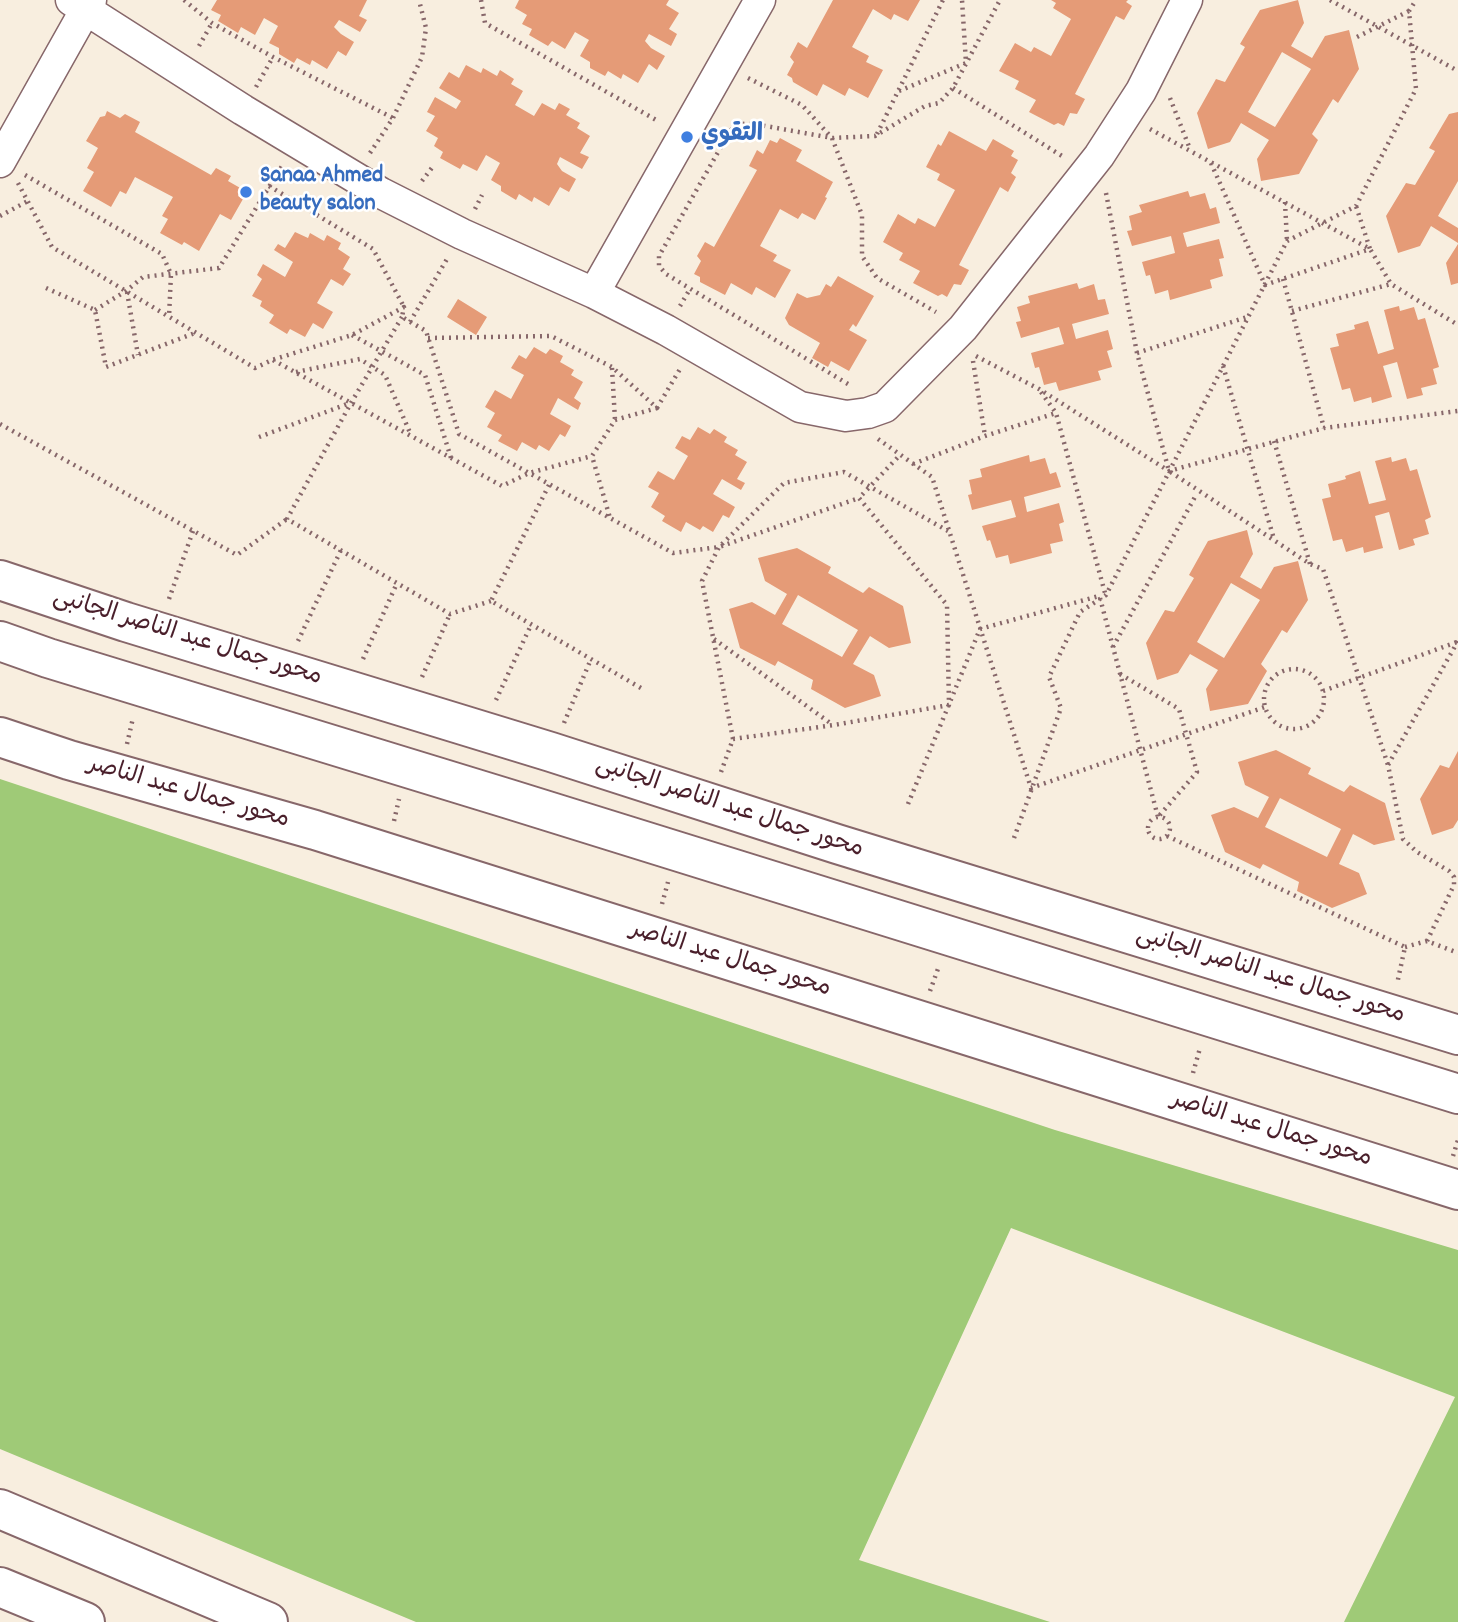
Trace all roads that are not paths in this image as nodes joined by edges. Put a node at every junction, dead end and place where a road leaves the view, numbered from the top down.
1 (760, 0) edge
2 (1187, 0) edge
3 (83, 3) edge
4 (3, 163) edge
5 (594, 293) junction
6 (0, 580) edge
7 (0, 641) edge
8 (0, 737) edge
9 (1458, 1035) edge
10 (1458, 1094) edge
11 (1458, 1190) edge
12 (0, 1508) edge
13 (0, 1587) edge
14 (85, 1622) edge
15 (268, 1622) edge

1 - 5 street
2 - 5 street
3 - 4 street
3 - 5 street
6 - 9 main road, محور جمال عبد الناصر الجانبى
7 - 10 main road
8 - 11 main road, محور جمال عبد الناصر
12 - 15 main road
13 - 14 main road

